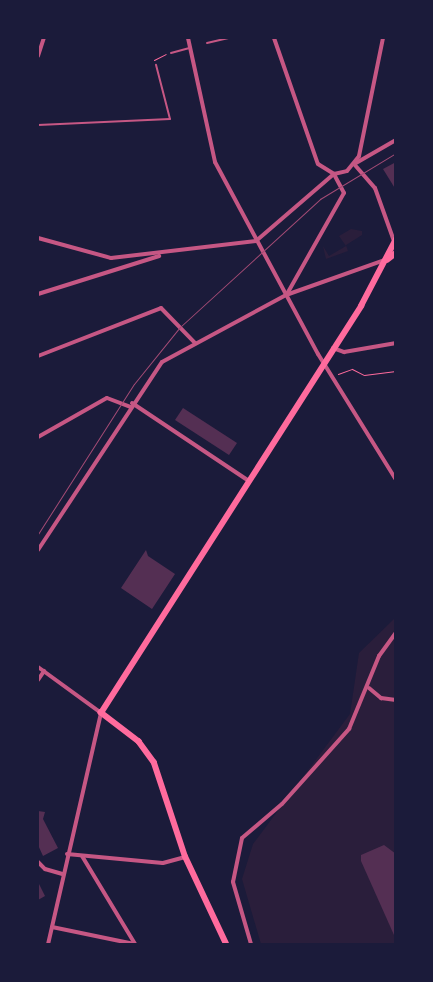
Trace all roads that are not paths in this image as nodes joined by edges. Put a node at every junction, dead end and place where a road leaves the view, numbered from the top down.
1 (44, 38) edge
2 (188, 38) edge
3 (228, 38) edge
4 (274, 38) edge
5 (383, 38) edge
6 (207, 43) dead end
7 (190, 48) junction
8 (171, 53) road end
9 (38, 54) edge
10 (156, 65) road end
11 (38, 125) edge
12 (396, 140) edge
13 (354, 164) junction
14 (334, 174) junction
15 (38, 238) edge
16 (395, 240) edge
17 (256, 241) junction
18 (396, 253) edge
19 (167, 254) junction
20 (396, 258) edge
21 (387, 260) junction
22 (38, 294) edge
23 (286, 295) junction
24 (396, 342) edge
25 (195, 343) junction
26 (333, 348) junction
27 (38, 356) edge
28 (323, 363) junction
29 (131, 405) junction
30 (38, 437) edge
31 (396, 480) edge
32 (250, 481) junction
33 (38, 550) edge
34 (396, 634) edge
35 (38, 667) edge
36 (44, 671) junction
37 (38, 680) edge
38 (369, 688) junction
39 (396, 700) edge
40 (101, 713) junction
41 (67, 854) junction
42 (82, 856) junction
43 (185, 857) junction
44 (38, 862) edge
45 (63, 874) junction
46 (52, 928) junction
47 (48, 944) edge
48 (134, 944) edge
49 (226, 944) edge
50 (251, 944) edge

1 - 9 street
2 - 7 street
3 - 6 lane
4 - 14 street
5 - 13 street
7 - 8 lane
7 - 17 street
10 - 11 lane
12 - 13 street
13 - 14 street
13 - 16 street
14 - 17 street
14 - 23 street
15 - 19 street
16 - 21 main road
17 - 19 street
17 - 23 street
18 - 21 main road
19 - 22 street
20 - 21 main road
21 - 23 street
21 - 26 main road
23 - 25 street
23 - 28 street
24 - 26 street
25 - 27 street
25 - 29 street
26 - 28 main road
28 - 31 street
28 - 32 main road
29 - 30 street
29 - 32 street
29 - 33 street
32 - 40 main road
34 - 38 street
35 - 36 street
36 - 37 street
36 - 40 street
38 - 39 street
38 - 50 street
40 - 41 street
40 - 43 main road
41 - 42 street
41 - 45 street
42 - 43 street
42 - 48 street
43 - 49 main road
44 - 45 street
45 - 46 street
46 - 47 street
46 - 48 street

